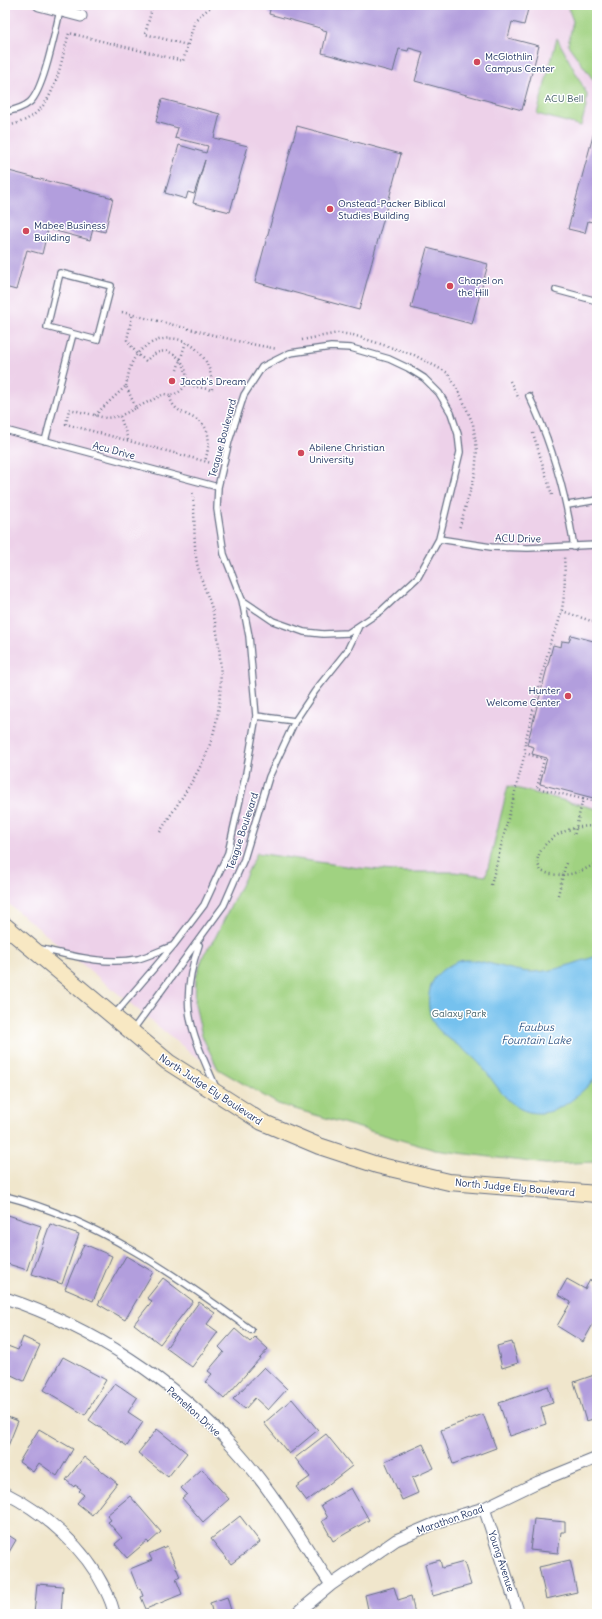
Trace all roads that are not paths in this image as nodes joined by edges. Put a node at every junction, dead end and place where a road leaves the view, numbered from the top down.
1 (40, 5) edge
2 (60, 11) junction
3 (81, 16) dead end
4 (5, 112) edge
5 (556, 290) dead end
6 (597, 301) edge
7 (73, 334) junction
8 (529, 396) dead end
9 (5, 430) edge
10 (45, 441) junction
11 (218, 487) junction
12 (597, 500) edge
13 (568, 505) junction
14 (439, 539) junction
15 (597, 545) edge
16 (574, 547) junction
17 (242, 600) junction
18 (358, 628) junction
19 (256, 716) junction
20 (295, 721) junction
21 (5, 926) edge
22 (201, 938) junction
23 (29, 946) junction
24 (173, 946) junction
25 (113, 1016) junction
26 (131, 1033) junction
27 (219, 1096) junction
28 (597, 1194) edge
29 (5, 1196) edge
30 (5, 1298) edge
31 (251, 1330) dead end
32 (597, 1458) edge
33 (5, 1493) edge
34 (484, 1508) junction
35 (331, 1585) junction
36 (114, 1614) edge
37 (296, 1614) edge
38 (519, 1614) edge

1 - 2 street
2 - 3 street
2 - 4 lane
5 - 6 lane
7 - 7 lane
7 - 10 lane
8 - 13 lane
9 - 10 lane, Acu Drive
10 - 11 lane, Acu Drive
11 - 14 lane, Teague Boulevard
11 - 17 lane, Teague Boulevard
12 - 13 lane
13 - 16 lane
14 - 16 lane, ACU Drive
14 - 18 lane, Teague Boulevard
15 - 16 lane, ACU Drive
17 - 18 lane, Teague Boulevard
17 - 19 lane, Teague Boulevard
18 - 20 lane, Teague Boulevard
19 - 20 lane
19 - 24 lane, Teague Boulevard
20 - 22 lane, Teague Boulevard
21 - 23 main road, North Judge Ely Boulevard
22 - 26 lane, Teague Boulevard
22 - 27 lane
23 - 24 lane
23 - 25 main road, North Judge Ely Boulevard
24 - 25 lane, Teague Boulevard
25 - 26 main road, North Judge Ely Boulevard
26 - 27 main road, North Judge Ely Boulevard
27 - 28 main road, North Judge Ely Boulevard
29 - 31 lane
30 - 35 street, Pemelton Drive
32 - 34 street, Marathon Road
33 - 36 street
34 - 35 street, Marathon Road
34 - 38 street, Young Avenue
35 - 37 street, Marathon Road

